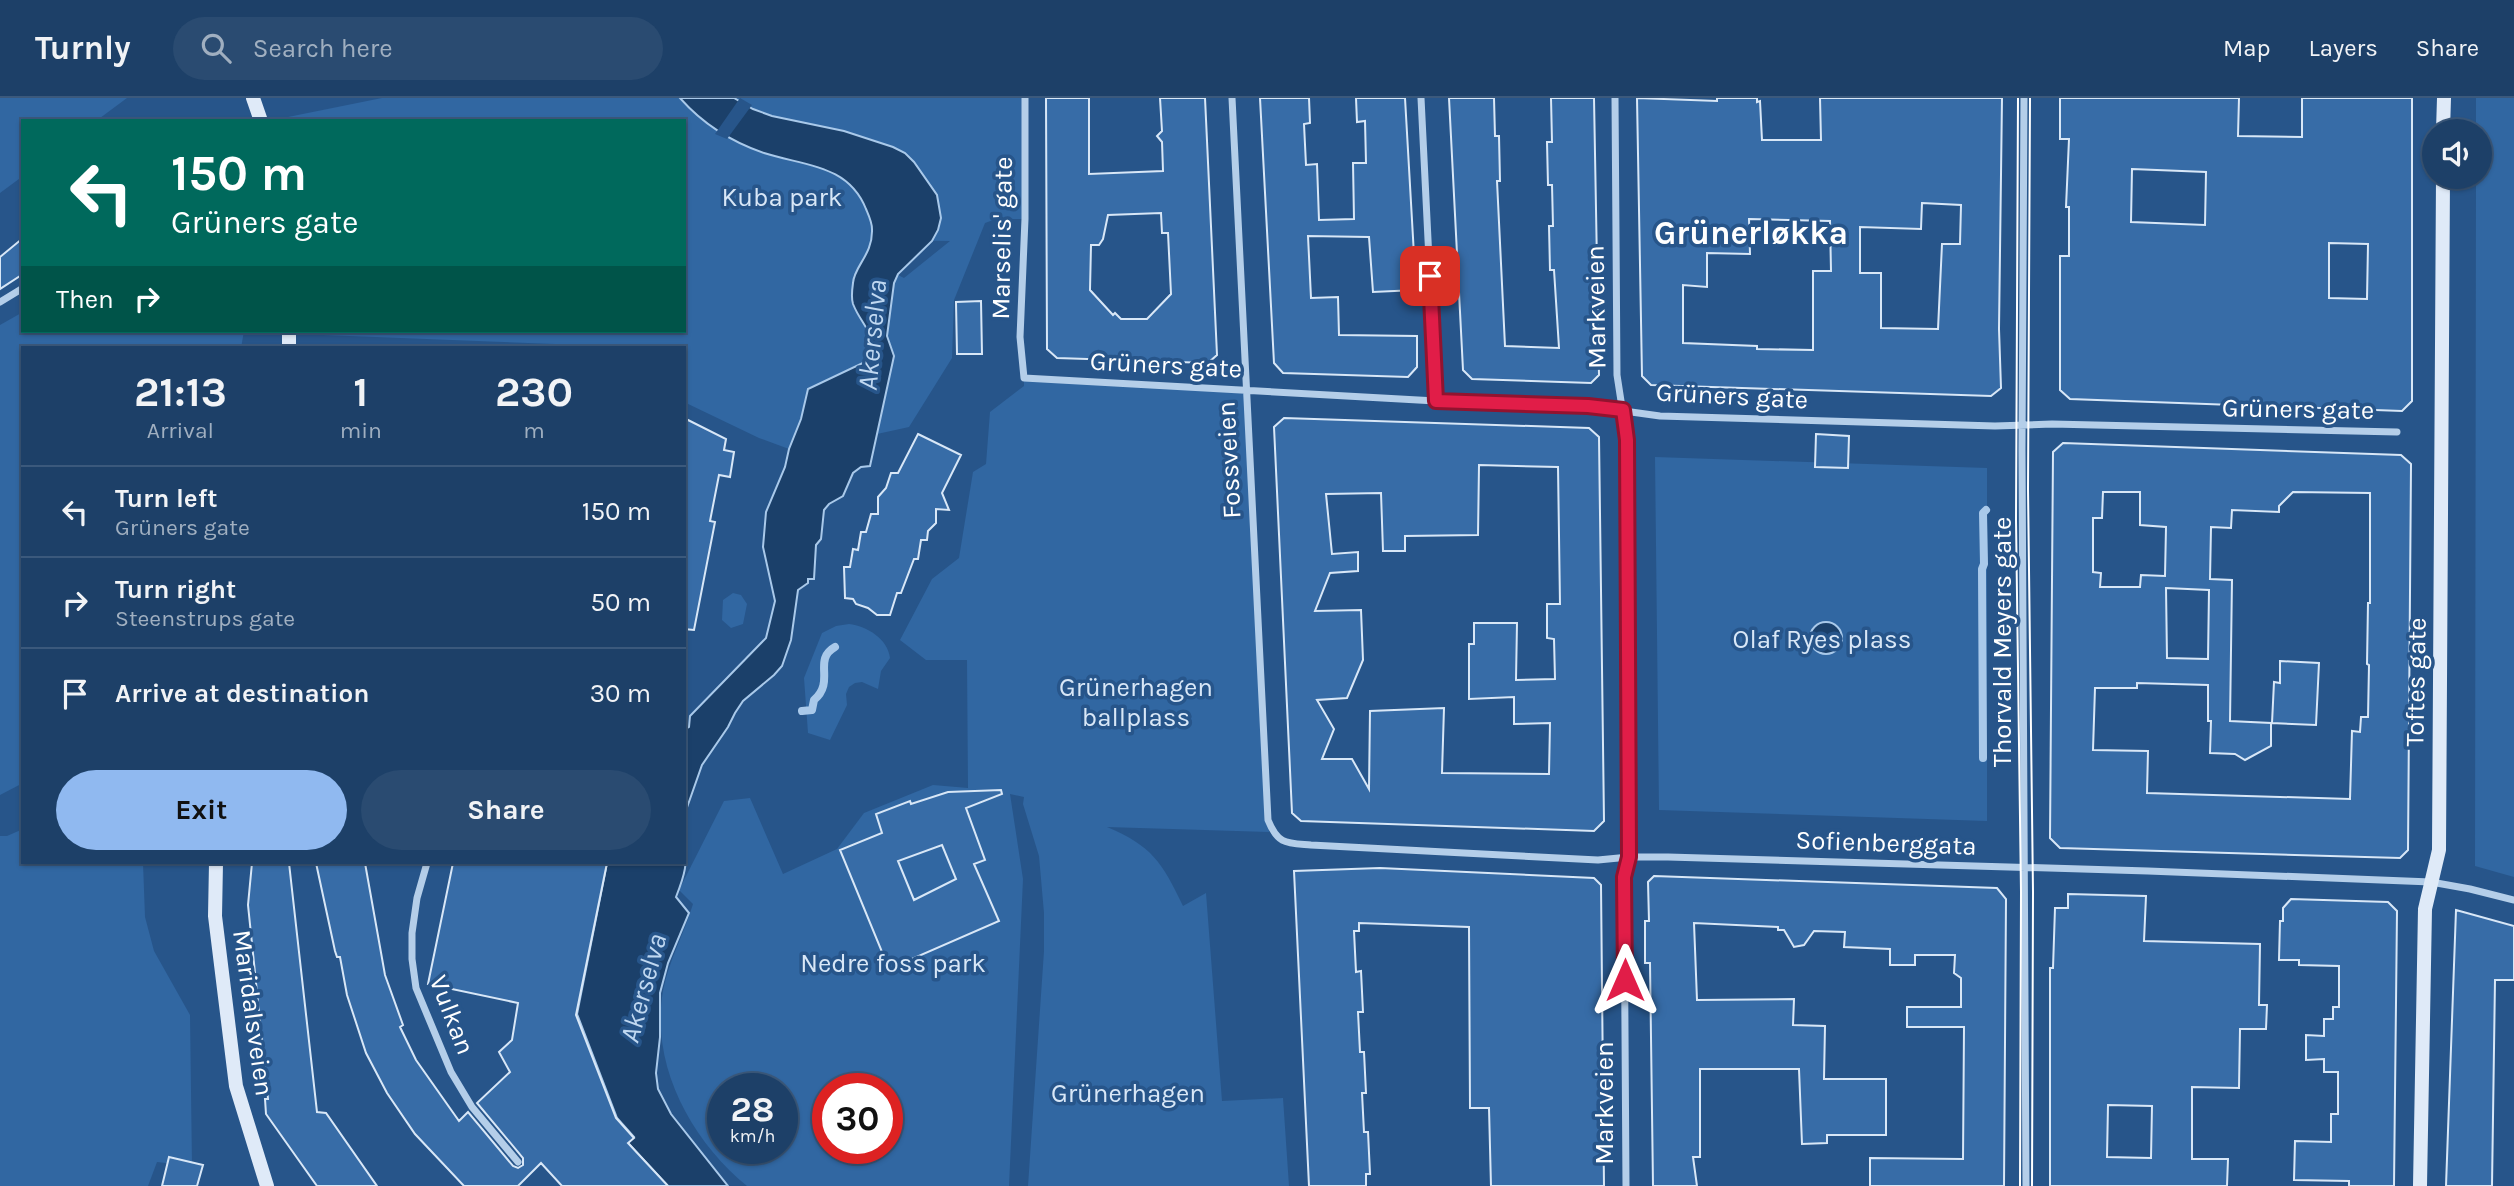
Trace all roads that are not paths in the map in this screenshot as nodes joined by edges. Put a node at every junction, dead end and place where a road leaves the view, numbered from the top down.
1 (250, 98) edge
2 (1025, 98) edge
3 (1232, 98) edge
4 (1421, 98) edge
5 (1615, 98) edge
6 (2024, 98) edge
7 (2444, 98) edge
8 (249, 119) edge
9 (260, 119) edge
10 (2443, 119) edge
11 (2443, 189) edge
12 (21, 289) edge
13 (0, 302) edge
14 (1024, 378) joint
15 (1247, 391) junction
16 (1436, 401) junction
17 (1623, 410) junction
18 (2023, 425) junction
19 (2397, 432) dead end
20 (1268, 820) joint
21 (1629, 857) junction
22 (216, 864) edge
23 (427, 864) edge
24 (2026, 867) junction
25 (2431, 882) junction
26 (2514, 900) edge
27 (518, 1162) dead end
28 (262, 1166) junction
29 (267, 1186) edge
30 (275, 1186) edge
31 (1626, 1186) edge
32 (2026, 1186) edge
33 (2420, 1186) edge

1 - 8 main road
1 - 9 main road
2 - 14 street, Marselis' gate
3 - 15 street, Fossveien
4 - 16 street
5 - 17 street, Markveien
6 - 18 street, Thorvald Meyers gate
7 - 10 main road
11 - 25 main road, Toftes gate
12 - 13 street
14 - 15 street, Grüners gate
15 - 16 street, Grüners gate
15 - 20 street, Fossveien
16 - 17 street, Grüners gate
17 - 18 street, Grüners gate
17 - 21 street, Markveien
18 - 19 street, Grüners gate
18 - 24 street, Thorvald Meyers gate
20 - 21 street, Sofienberggata
21 - 24 street, Sofienberggata
21 - 31 street, Markveien
22 - 28 main road, Maridalsveien
23 - 27 street, Vulkan
24 - 25 street, Sofienberggata
24 - 32 street, Thorvald Meyers gate
25 - 26 street, Sofienberggata
25 - 33 main road, Toftes gate
28 - 29 main road, Maridalsveien
28 - 30 main road, Maridalsveien

